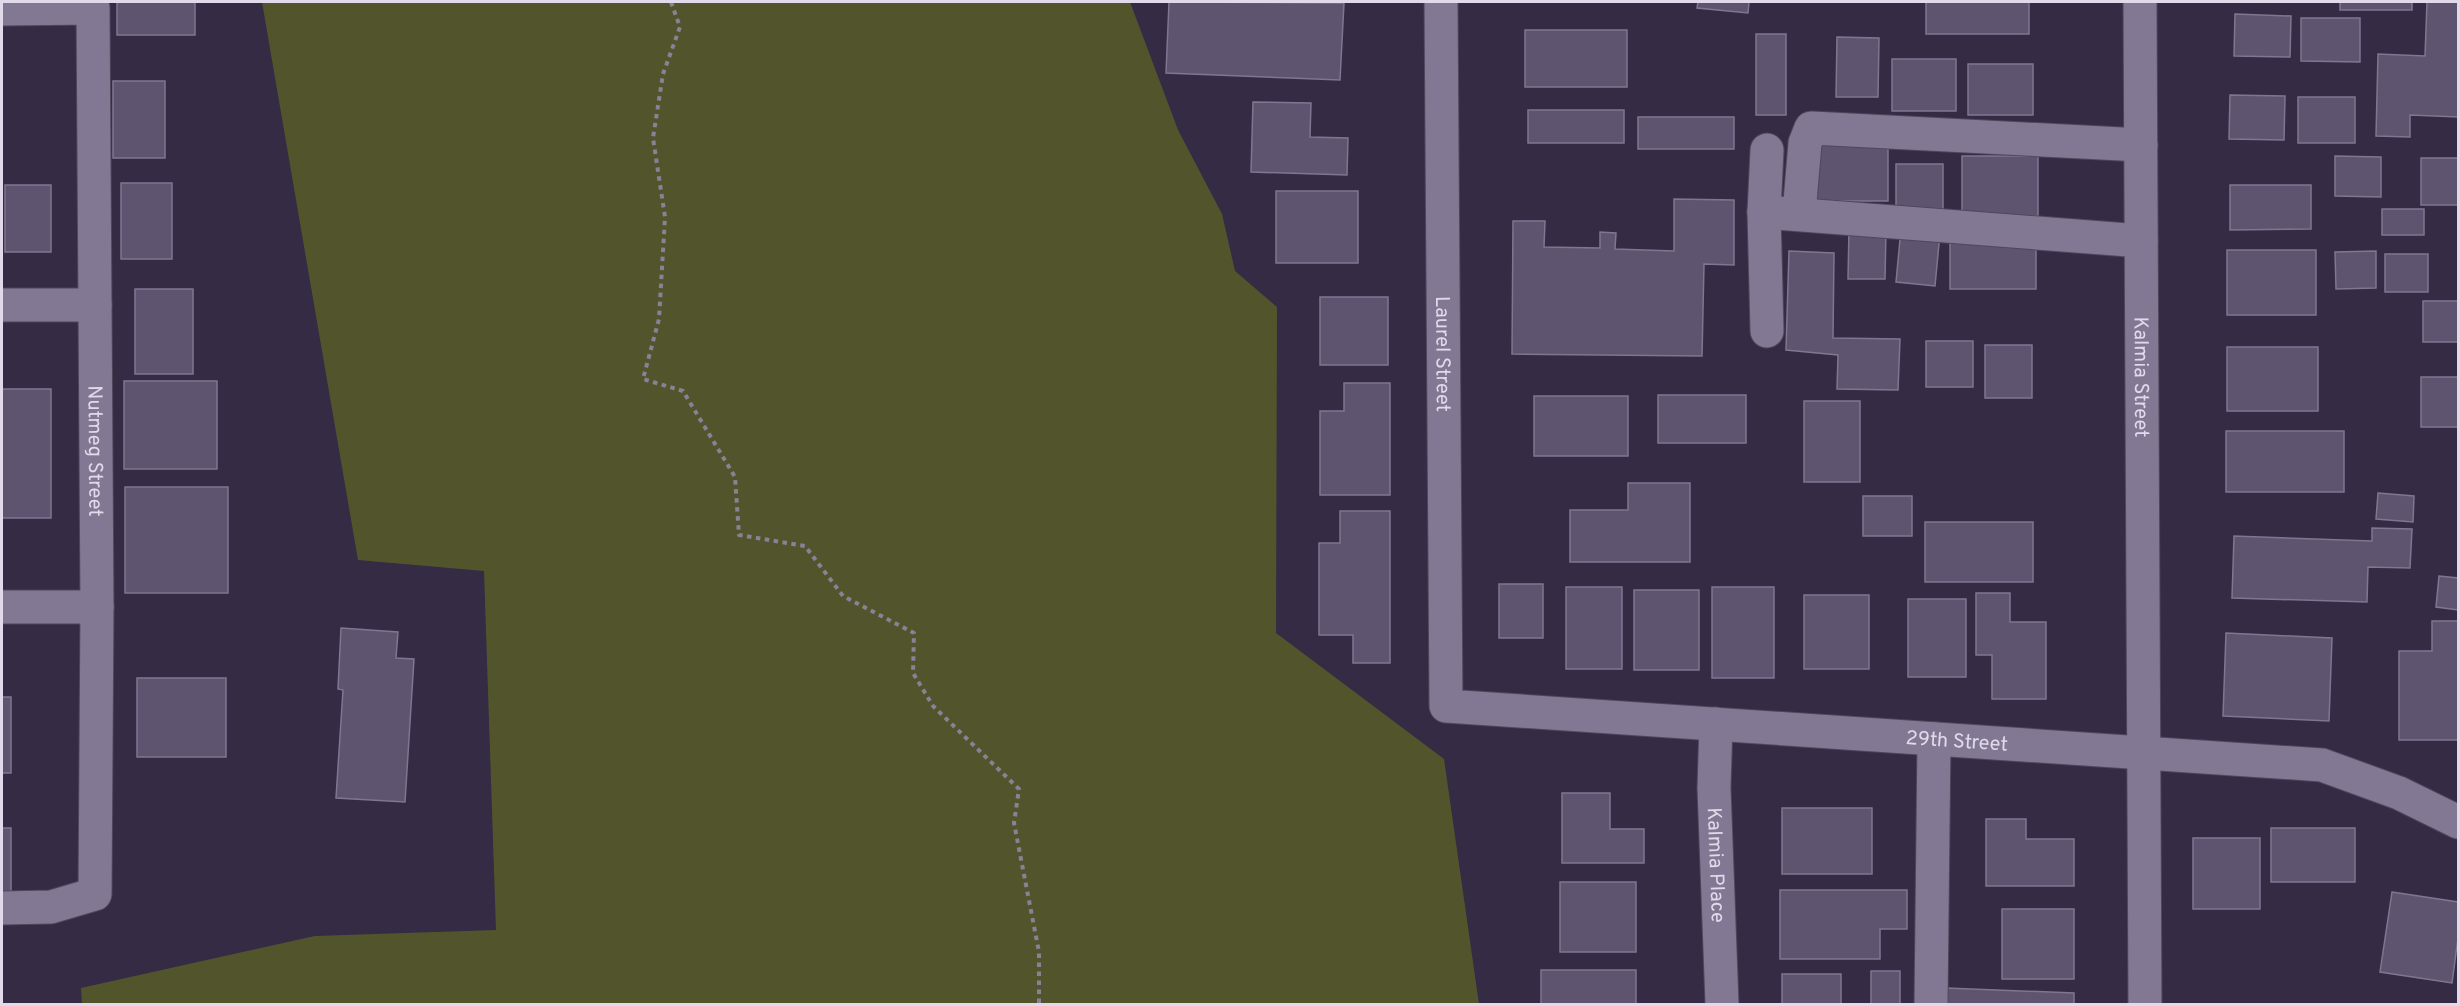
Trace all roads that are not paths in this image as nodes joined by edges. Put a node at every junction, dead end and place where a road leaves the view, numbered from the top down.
1 (1441, 2) edge
2 (2140, 2) edge
3 (2, 9) edge
4 (2141, 145) junction
5 (1767, 150) dead end
6 (1764, 212) junction
7 (1799, 214) junction
8 (2141, 241) junction
9 (2, 305) edge
10 (95, 305) junction
11 (1767, 331) dead end
12 (2, 607) edge
13 (97, 607) junction
14 (1446, 706) joint
15 (1716, 724) junction
16 (1934, 739) junction
17 (2145, 753) junction
18 (2458, 822) edge
19 (2, 908) edge
20 (1722, 1005) edge
21 (1931, 1005) edge
22 (2145, 1005) edge

1 - 14 street, Laurel Street
2 - 4 street, Kalmia Street
3 - 10 street, Nutmeg Street
4 - 7 street
4 - 8 street, Kalmia Street
5 - 6 street
6 - 7 street
6 - 11 street
7 - 8 street
8 - 17 street, Kalmia Street
9 - 10 street
10 - 13 street, Nutmeg Street
12 - 13 street
13 - 19 street, Nutmeg Street
14 - 15 street, 29th Street
15 - 16 street, 29th Street
15 - 20 street, Kalmia Place
16 - 17 street, 29th Street
16 - 21 street
17 - 18 street, 29th Street
17 - 22 street

